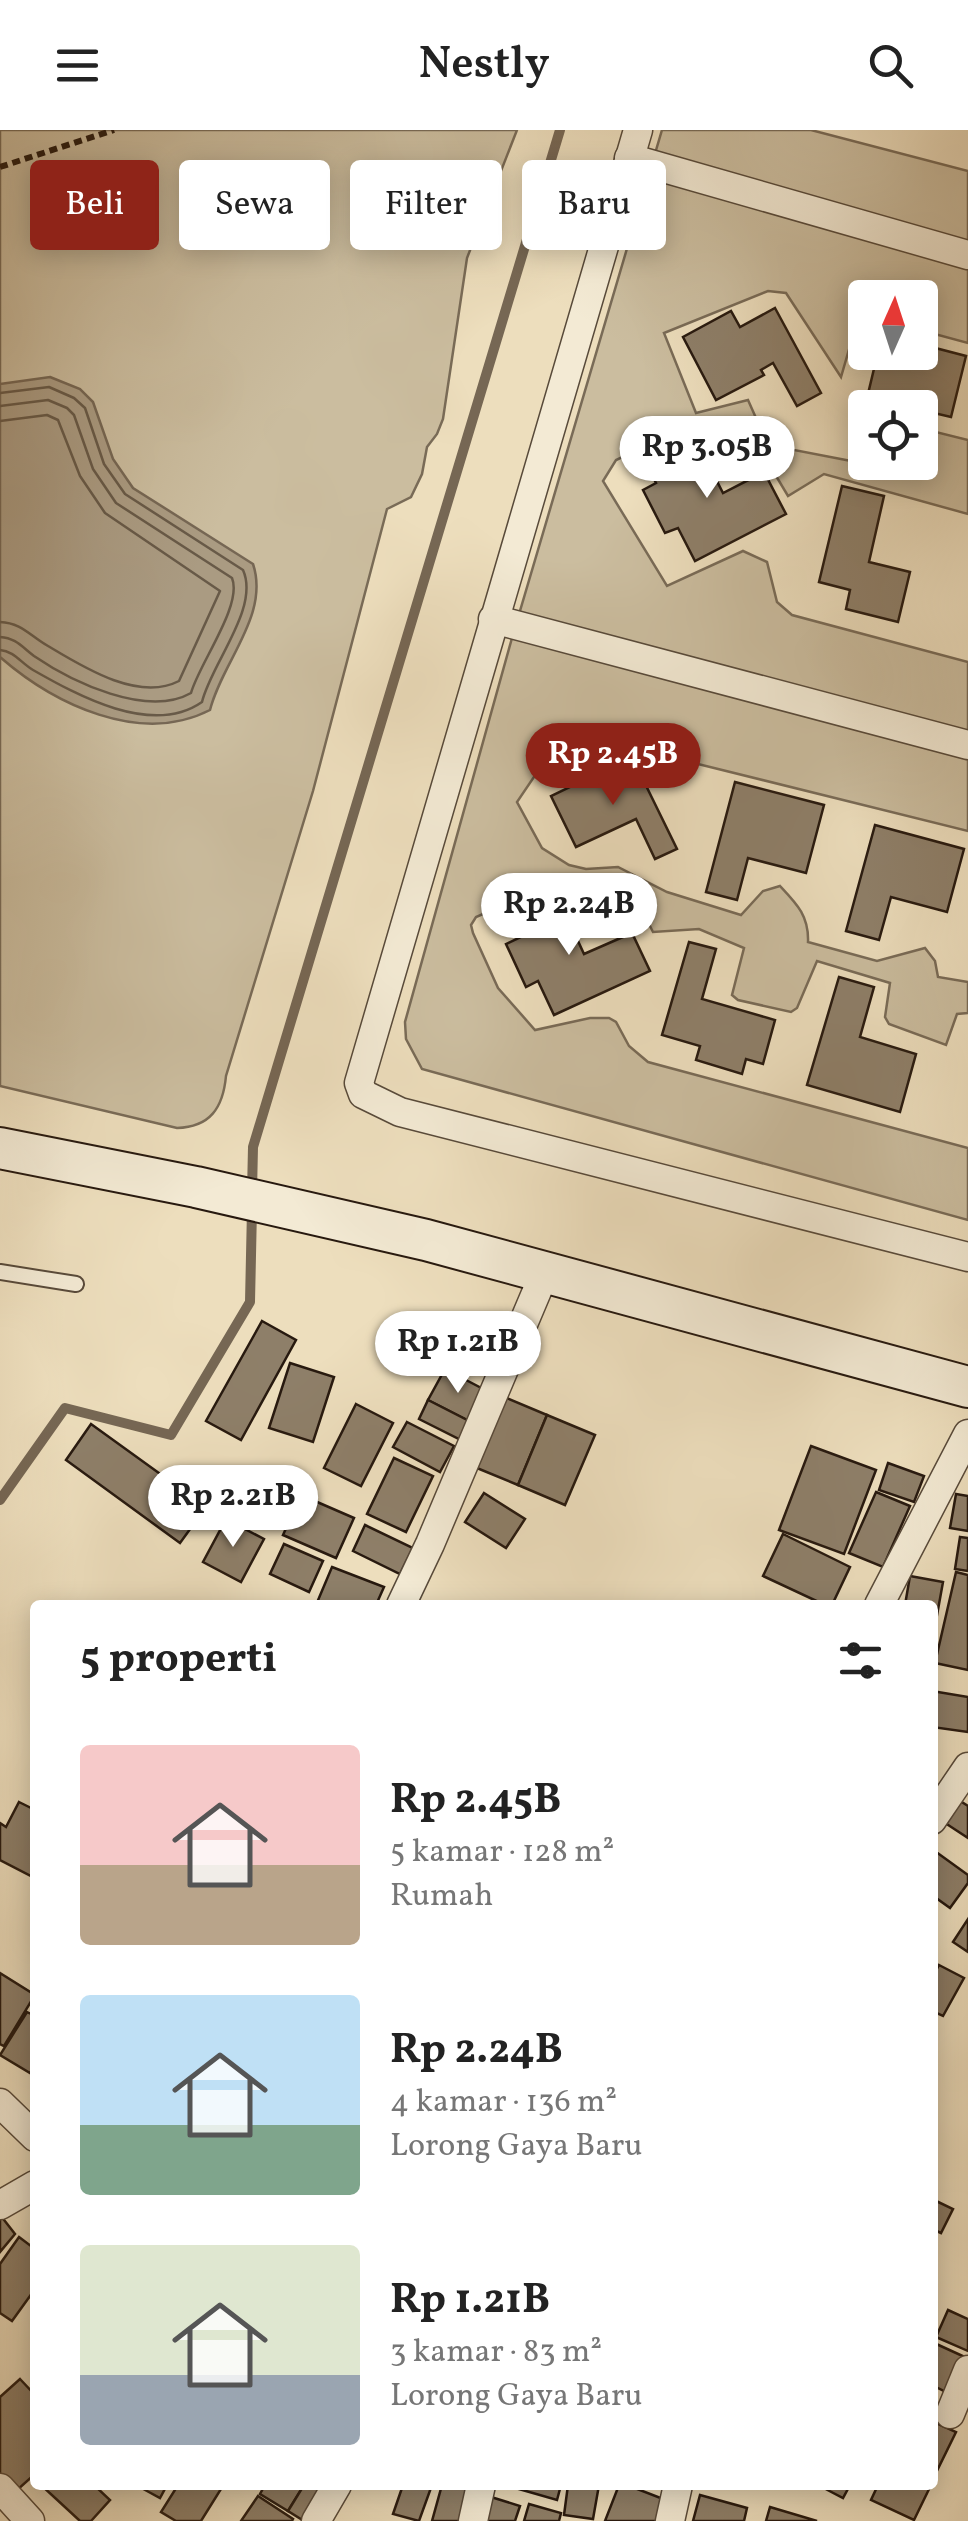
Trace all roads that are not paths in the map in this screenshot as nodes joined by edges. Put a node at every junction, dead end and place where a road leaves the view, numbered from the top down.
1 (638, 130) edge
2 (629, 158) junction
3 (968, 255) edge
4 (493, 619) junction
5 (968, 745) edge
6 (0, 1148) edge
7 (968, 1257) edge
8 (0, 1272) edge
9 (545, 1272) junction
10 (76, 1284) dead end
11 (968, 1387) edge
12 (968, 1434) edge
13 (403, 1600) edge
14 (882, 1600) edge
15 (968, 1768) edge
16 (938, 1811) edge
17 (0, 2103) edge
18 (30, 2132) edge
19 (30, 2189) edge
20 (0, 2205) edge
21 (968, 2370) edge
22 (950, 2414) edge
23 (0, 2488) edge
24 (334, 2490) edge
25 (479, 2490) edge
26 (677, 2490) edge
27 (30, 2521) edge
28 (316, 2521) edge
29 (473, 2521) edge
30 (670, 2521) edge

1 - 2 street
2 - 3 street
2 - 4 street
4 - 5 street
4 - 7 street
6 - 9 main road
8 - 10 lane
9 - 11 main road
9 - 13 street
12 - 14 street
15 - 16 street
17 - 18 street
19 - 20 street
21 - 22 street
23 - 27 street
24 - 28 street
25 - 29 street
26 - 30 street

